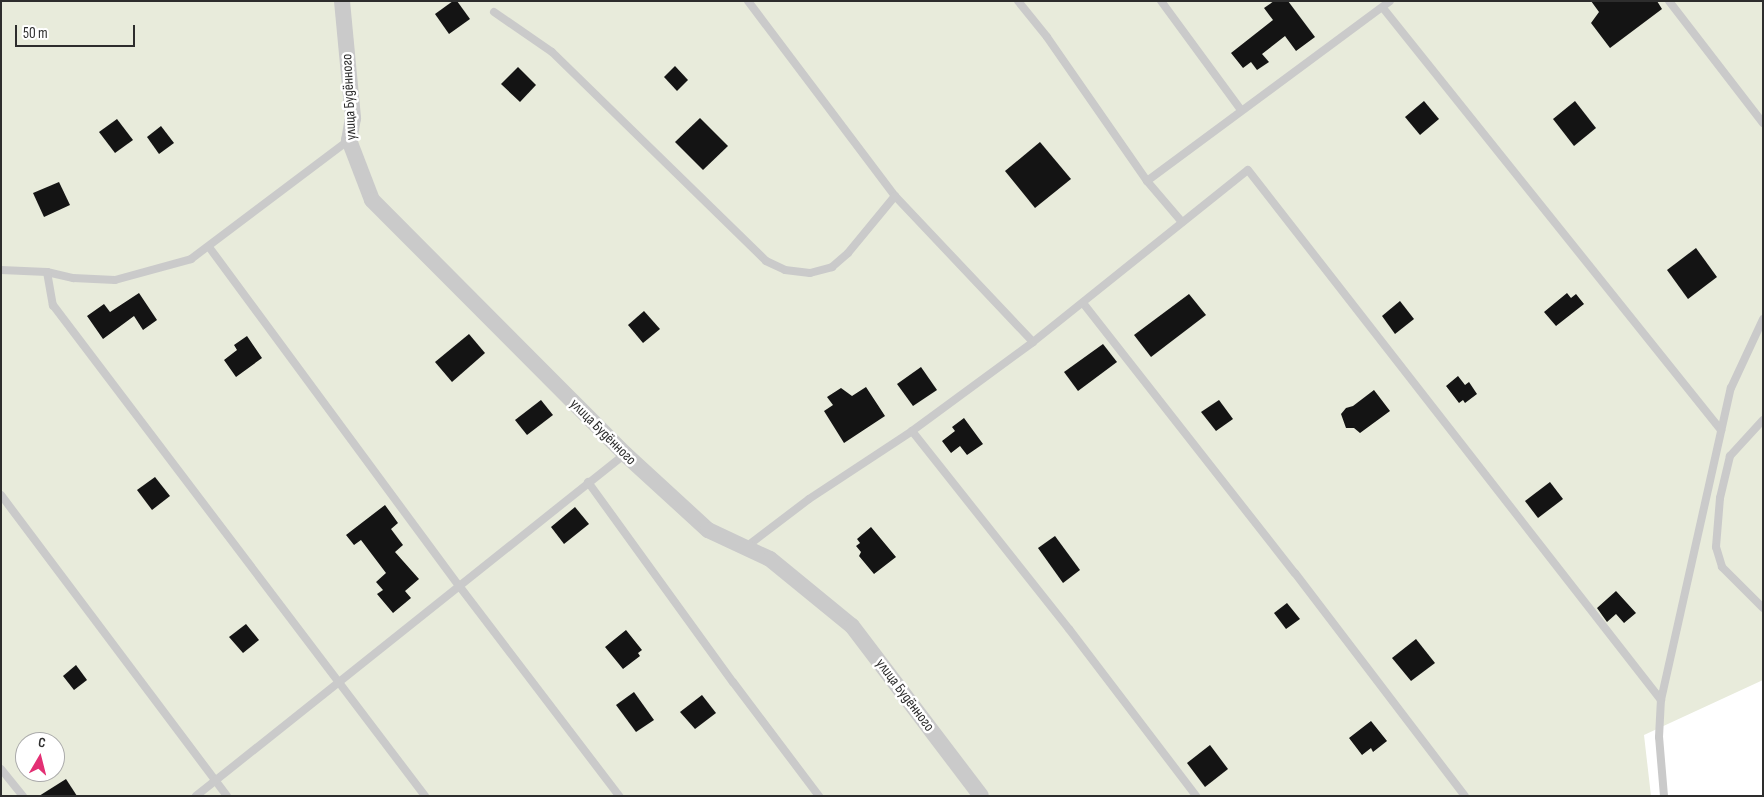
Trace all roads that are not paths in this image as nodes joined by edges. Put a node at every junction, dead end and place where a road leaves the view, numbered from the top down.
1 (342, 1) edge
2 (748, 1) edge
3 (1018, 1) edge
4 (1160, 1) edge
5 (1390, 1) edge
6 (1670, 1) edge
7 (1382, 8) junction
8 (494, 12) dead end
9 (1241, 110) junction
10 (1763, 123) edge
11 (349, 140) junction
12 (1147, 181) junction
13 (895, 196) junction
14 (1182, 222) junction
15 (209, 247) junction
16 (1, 270) edge
17 (47, 272) junction
18 (1083, 302) junction
19 (1763, 319) edge
20 (1033, 342) junction
21 (1763, 420) edge
22 (1721, 430) junction
23 (912, 431) junction
24 (625, 454) junction
25 (588, 482) junction
26 (1, 495) edge
27 (746, 547) junction
28 (460, 587) junction
29 (1763, 608) edge
30 (339, 682) junction
31 (1661, 700) junction
32 (1, 769) edge
33 (215, 780) junction
34 (23, 796) edge
35 (196, 796) edge
36 (227, 796) edge
37 (425, 796) edge
38 (618, 796) edge
39 (819, 796) edge
40 (981, 796) edge
41 (1196, 796) edge
42 (1465, 796) edge
43 (1664, 796) edge

1 - 11 street, улица Будённого
2 - 13 lane
3 - 12 lane
4 - 9 lane
5 - 7 lane
6 - 10 lane
7 - 9 lane
7 - 22 lane
8 - 13 lane
9 - 12 lane
11 - 15 lane
11 - 24 street, улица Будённого
12 - 14 lane
13 - 20 lane
14 - 18 lane
14 - 31 lane
15 - 17 lane
15 - 28 lane
16 - 17 lane
17 - 30 lane
18 - 20 lane
18 - 42 lane
19 - 22 lane
20 - 23 lane
21 - 29 lane
22 - 31 lane
23 - 27 lane
23 - 41 lane
24 - 25 lane
24 - 27 street, улица Будённого
25 - 28 lane
25 - 39 lane
26 - 33 lane
27 - 40 street, улица Будённого
28 - 30 lane
28 - 38 lane
30 - 33 lane
30 - 37 lane
31 - 43 lane
32 - 34 lane
33 - 35 lane
33 - 36 lane

